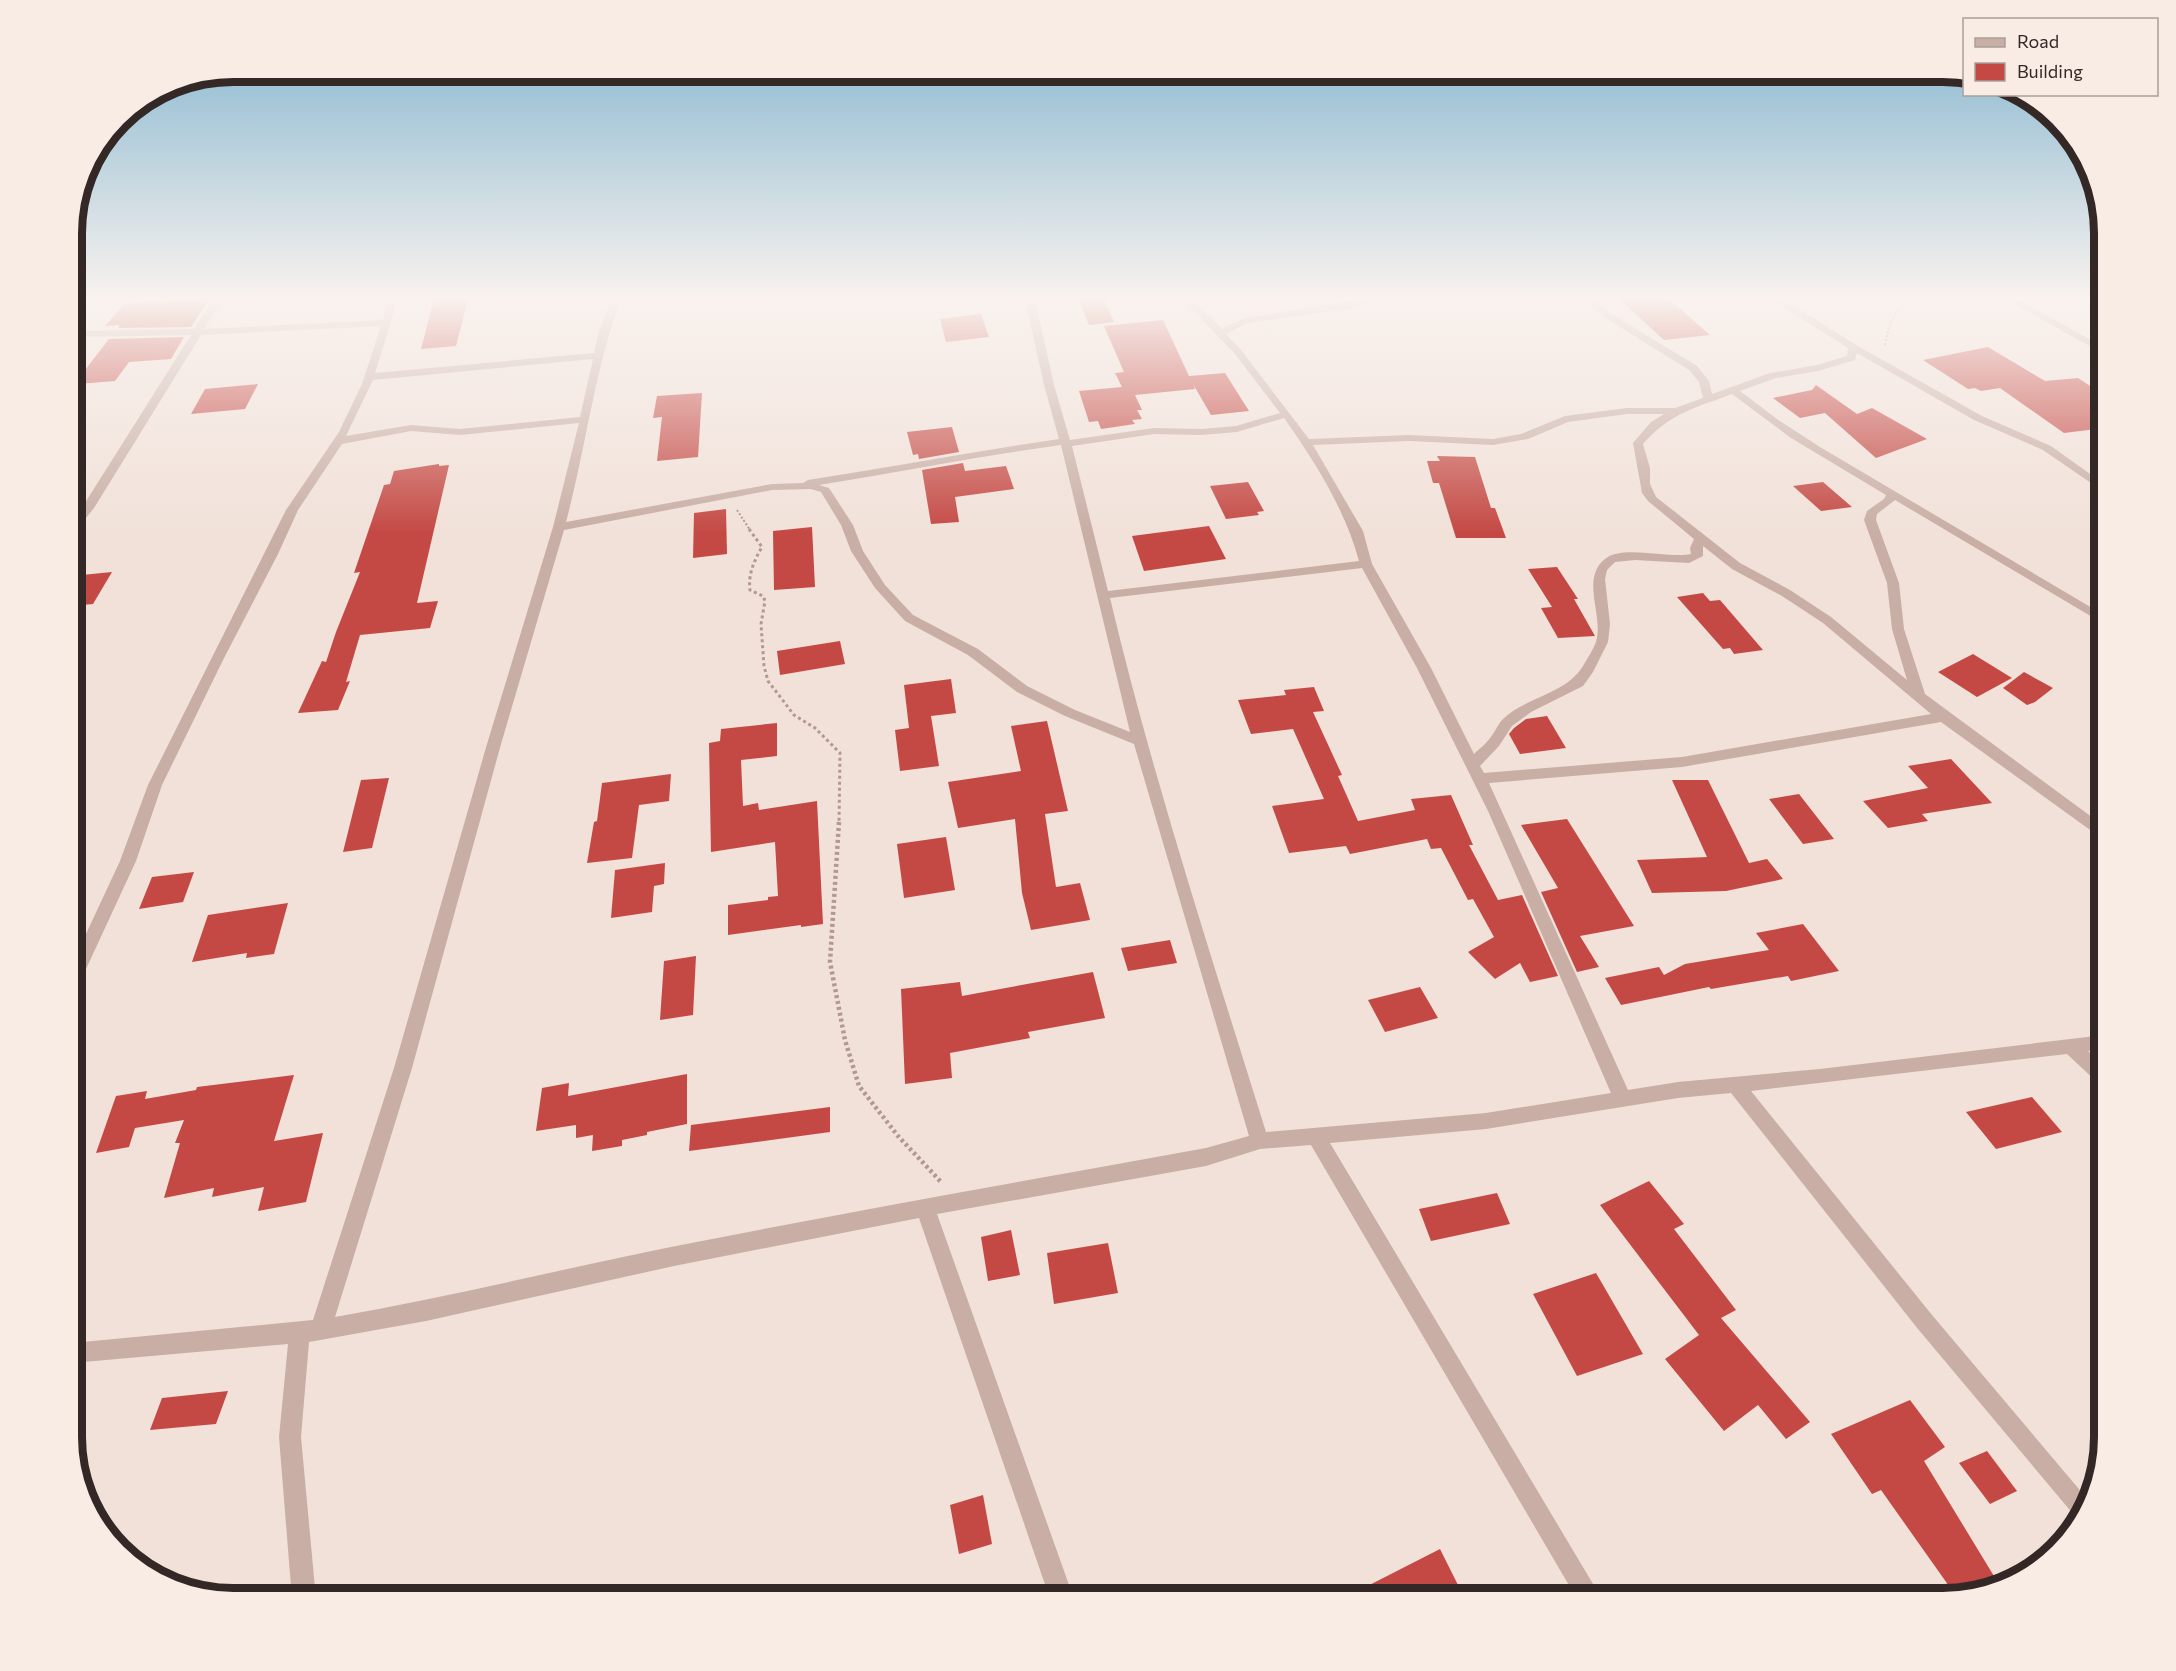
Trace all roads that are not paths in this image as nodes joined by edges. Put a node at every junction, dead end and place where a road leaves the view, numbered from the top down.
1 (171, 377) edge
2 (369, 377) edge
3 (593, 377) edge
4 (1047, 377) edge
5 (1257, 377) edge
6 (1701, 377) edge
7 (1769, 377) edge
8 (1906, 377) edge
9 (1733, 390) junction
10 (1708, 398) junction
11 (1676, 411) junction
12 (1286, 414) junction
13 (584, 420) junction
14 (338, 441) junction
15 (1066, 442) junction
16 (1306, 442) junction
17 (2094, 482) edge
18 (799, 485) junction
19 (1892, 494) junction
20 (83, 514) edge
21 (559, 527) junction
22 (1701, 537) junction
23 (1366, 564) junction
24 (1103, 595) junction
25 (2094, 614) edge
26 (1919, 698) junction
27 (1943, 717) junction
28 (1140, 741) junction
29 (1472, 765) junction
30 (1479, 779) junction
31 (2094, 826) edge
32 (83, 958) edge
33 (2094, 1043) edge
34 (2070, 1046) junction
35 (2094, 1068) edge
36 (1736, 1086) junction
37 (1623, 1099) junction
38 (1316, 1137) junction
39 (1260, 1141) junction
40 (925, 1207) junction
41 (321, 1328) junction
42 (299, 1333) junction
43 (83, 1352) edge
44 (2078, 1504) edge
45 (303, 1588) edge
46 (1058, 1588) edge
47 (1583, 1588) edge

1 - 20 street
2 - 14 street
3 - 13 street
4 - 15 street
5 - 12 street
6 - 10 street
7 - 9 street
8 - 17 street
9 - 10 street
9 - 19 street
10 - 11 street
11 - 16 street
11 - 22 street
12 - 15 street
12 - 16 street
13 - 14 street
13 - 21 street
14 - 32 street
15 - 18 street
15 - 24 street
16 - 23 street
18 - 21 street
18 - 28 street
19 - 25 street
19 - 26 street
21 - 41 street
22 - 26 street
22 - 29 street
23 - 24 street
23 - 29 street
24 - 28 street
26 - 27 street
27 - 30 street
27 - 31 street
28 - 39 street
29 - 30 street
30 - 37 street
33 - 34 street
34 - 35 street
34 - 36 street
36 - 37 street
36 - 44 street
37 - 38 street
38 - 39 street
38 - 47 street
39 - 40 street
40 - 41 street
40 - 46 street
41 - 42 street
42 - 43 street
42 - 45 street

